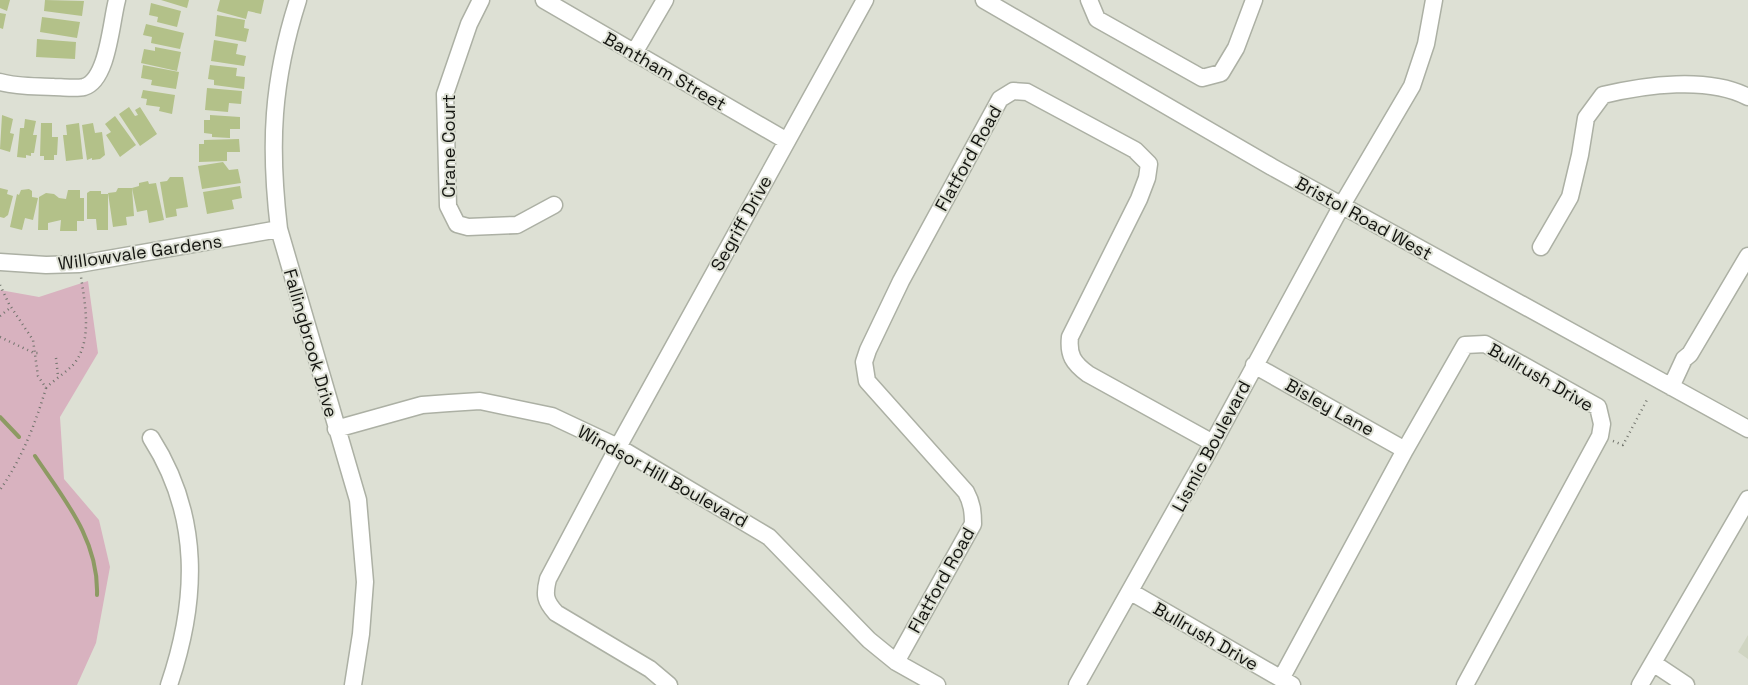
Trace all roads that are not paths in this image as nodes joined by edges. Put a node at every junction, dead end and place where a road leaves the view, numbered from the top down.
1 (117, 0) edge
2 (298, 0) edge
3 (481, 0) edge
4 (544, 0) edge
5 (665, 0) edge
6 (865, 0) edge
7 (984, 0) edge
8 (1089, 0) edge
9 (1254, 0) edge
10 (1434, 0) edge
11 (634, 53) junction
12 (0, 82) edge
13 (1748, 97) edge
14 (787, 141) junction
15 (554, 205) dead end
16 (1342, 206) junction
17 (279, 229) junction
18 (1541, 247) dead end
19 (1748, 256) edge
20 (0, 262) edge
21 (1254, 365) junction
22 (1671, 387) junction
23 (336, 429) junction
24 (1748, 429) edge
25 (151, 438) dead end
26 (1214, 443) junction
27 (618, 447) junction
28 (1405, 450) junction
29 (1748, 500) edge
30 (1130, 592) junction
31 (896, 662) junction
32 (1653, 663) junction
33 (1287, 682) edge
34 (169, 685) edge
35 (353, 685) edge
36 (669, 685) edge
37 (937, 685) edge
38 (1077, 685) edge
39 (1465, 685) edge
40 (1640, 685) edge
41 (1686, 685) edge

1 - 12 street
2 - 17 street, Fallingbrook Drive
3 - 15 street, Crane Court
4 - 11 street, Bantham Street
5 - 11 street
6 - 14 street, Segriff Drive
7 - 16 street, Bristol Road West
8 - 9 street
10 - 16 street, Lismic Boulevard
11 - 14 street, Bantham Street
13 - 18 street
14 - 27 street, Segriff Drive
16 - 21 street, Lismic Boulevard
16 - 22 street, Bristol Road West
17 - 20 street, Willowvale Gardens
17 - 23 street, Fallingbrook Drive
19 - 22 street
21 - 26 street, Lismic Boulevard
21 - 28 street, Bisley Lane
22 - 24 street, Bristol Road West
23 - 27 street, Windsor Hill Boulevard
23 - 35 street, Fallingbrook Drive
25 - 34 street
26 - 30 street, Lismic Boulevard
26 - 31 street, Flatford Road
27 - 31 street, Windsor Hill Boulevard
27 - 36 street, Segriff Drive
28 - 33 street, Bullrush Drive
28 - 39 street, Bullrush Drive
29 - 32 street
30 - 33 street, Bullrush Drive
30 - 38 street, Lismic Boulevard
31 - 37 street, Windsor Hill Boulevard
32 - 40 street
32 - 41 street

